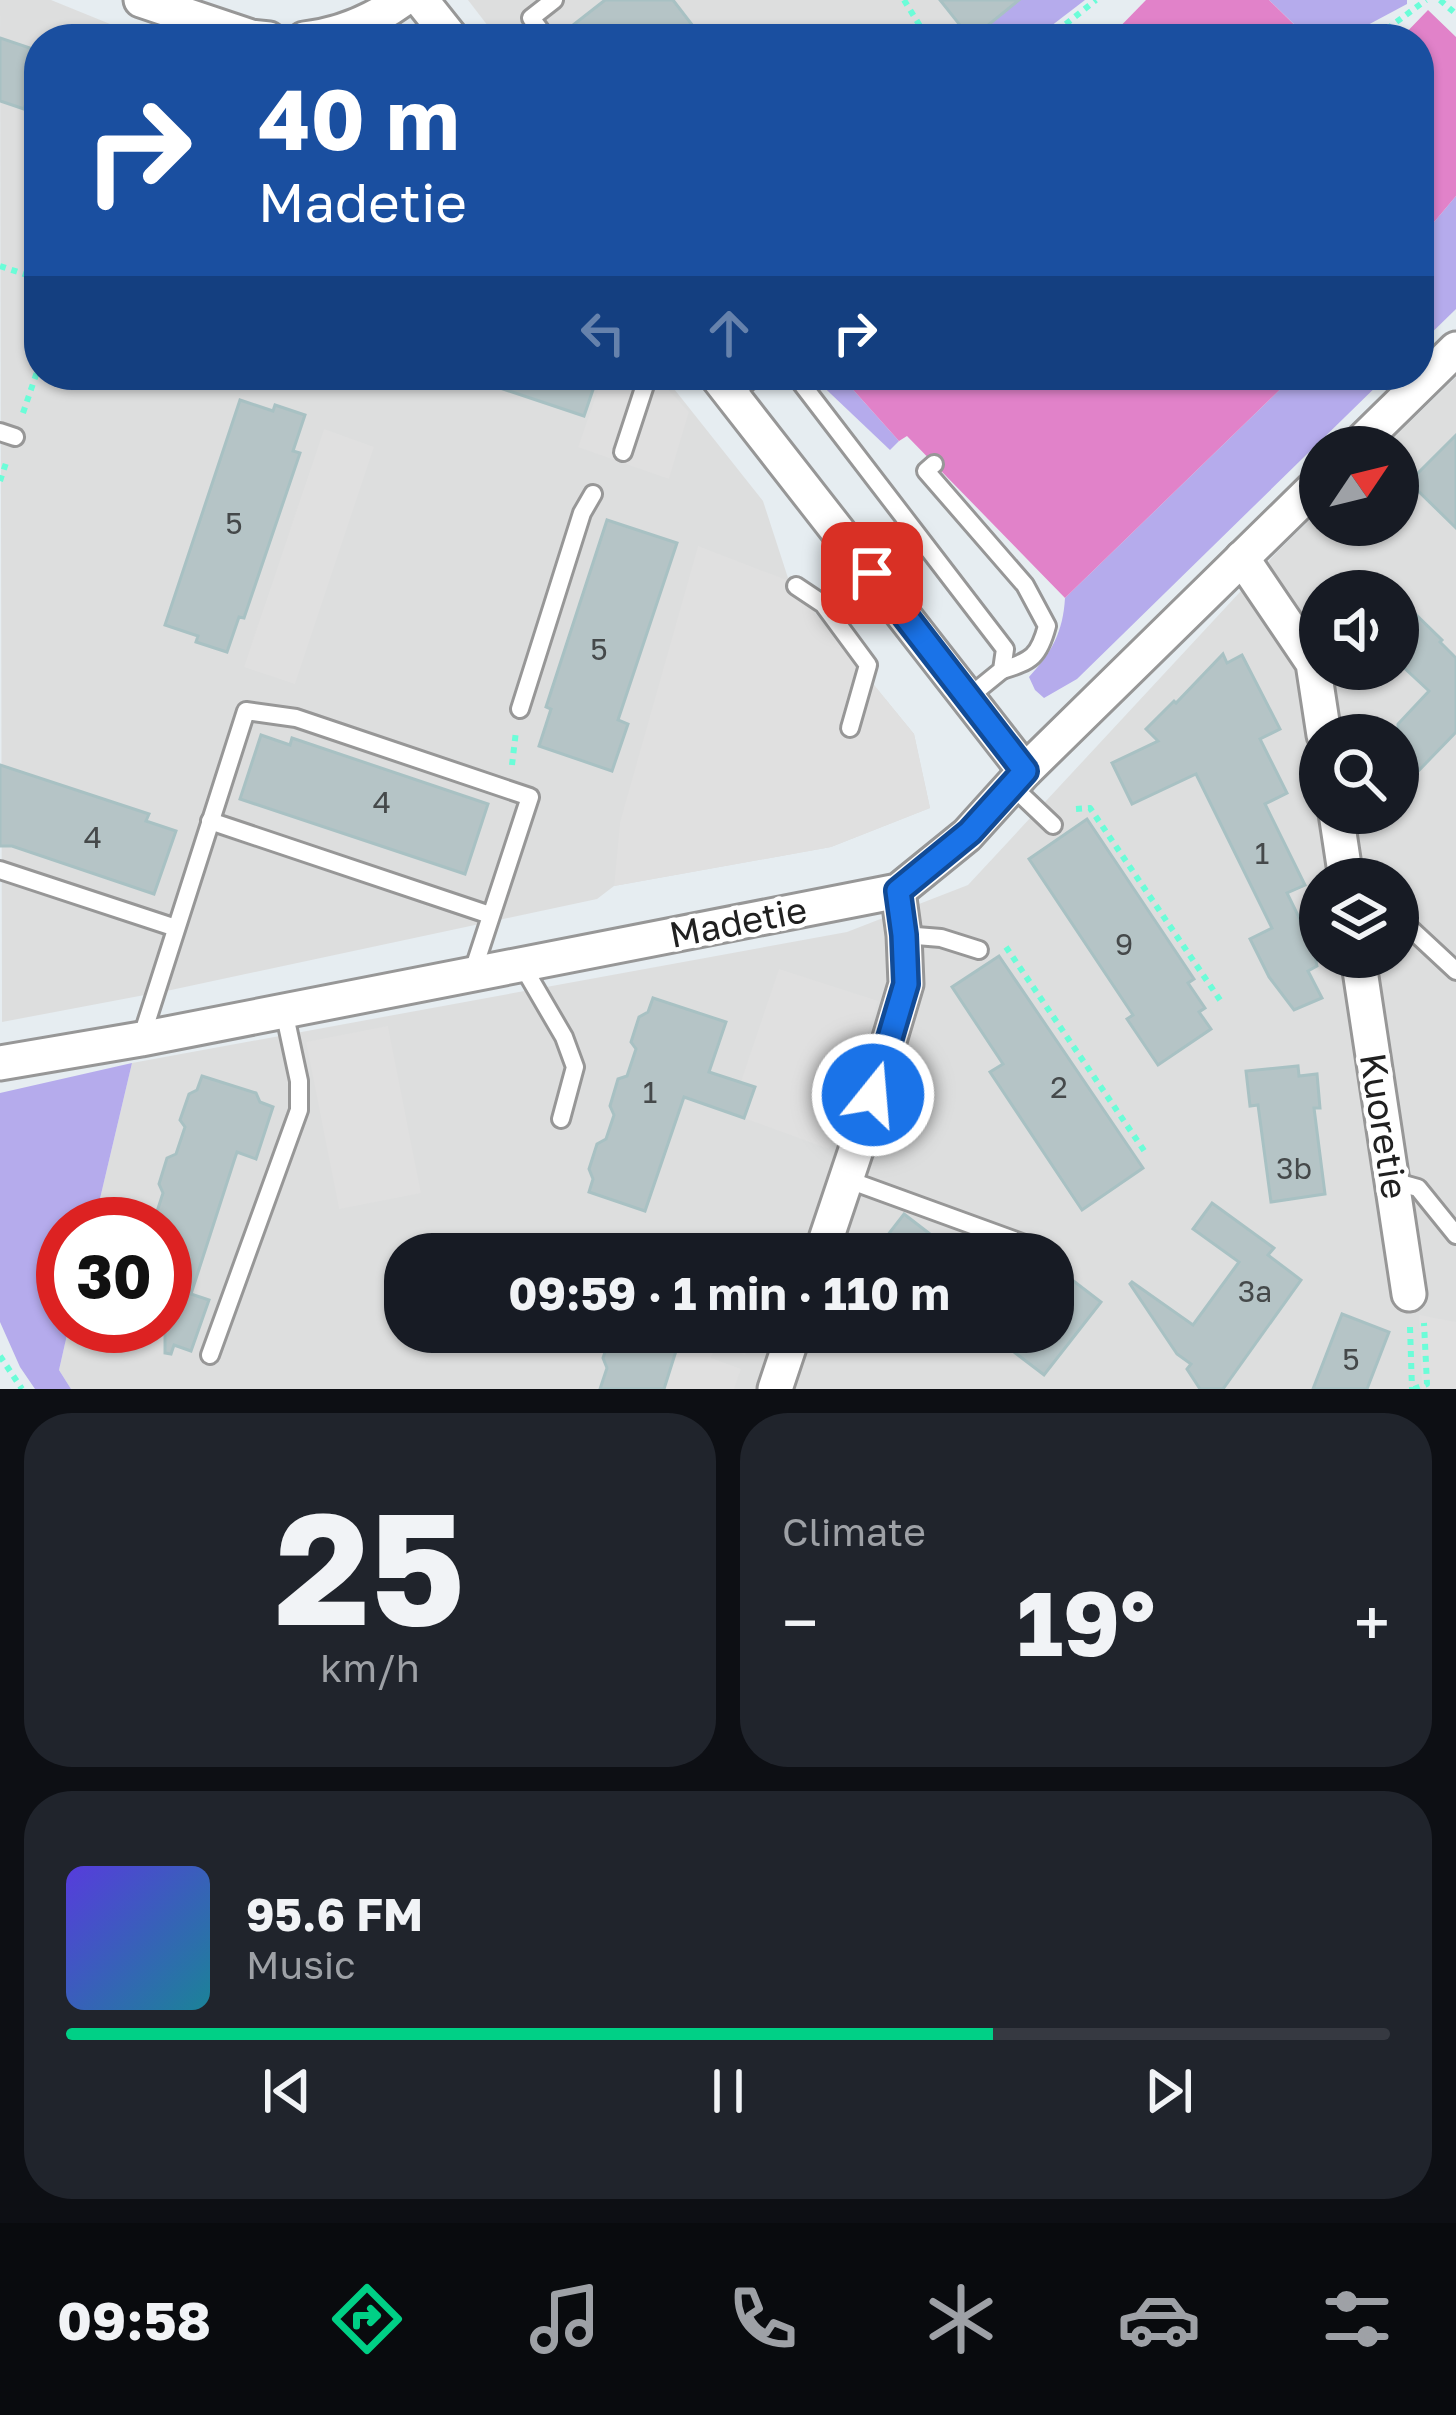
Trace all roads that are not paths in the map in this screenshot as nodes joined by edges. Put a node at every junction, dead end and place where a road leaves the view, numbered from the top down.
1 (141, 0) edge
2 (402, 0) edge
3 (421, 0) edge
4 (554, 0) edge
5 (212, 24) edge
6 (373, 24) edge
7 (440, 24) edge
8 (536, 24) edge
9 (1456, 349) edge
10 (1434, 371) edge
11 (643, 390) edge
12 (742, 390) edge
13 (806, 390) edge
14 (1414, 390) edge
15 (1377, 426) edge
16 (623, 452) dead end
17 (934, 464) dead end
18 (593, 494) dead end
19 (1299, 503) edge
20 (1243, 558) junction
21 (796, 586) dead end
22 (1002, 670) junction
23 (970, 697) junction
24 (520, 710) road end
25 (1321, 714) edge
26 (850, 728) dead end
27 (1019, 778) junction
28 (211, 821) junction
29 (1053, 825) road end
30 (0, 870) edge
31 (898, 891) junction
32 (490, 915) junction
33 (176, 928) junction
34 (904, 935) junction
35 (1419, 937) edge
36 (979, 950) road end
37 (521, 965) junction
38 (1456, 971) edge
39 (472, 974) junction
40 (1361, 978) edge
41 (284, 1011) junction
42 (141, 1039) junction
43 (0, 1063) edge
44 (561, 1119) dead end
45 (846, 1179) junction
46 (1392, 1180) junction
47 (828, 1233) edge
48 (995, 1233) edge
49 (1456, 1235) edge
50 (1409, 1294) road end
51 (787, 1353) edge
52 (210, 1355) dead end
53 (775, 1389) edge

1 - 5 street
2 - 6 street
3 - 7 street
4 - 8 lane
9 - 10 street
11 - 16 lane
12 - 23 street
13 - 22 lane
14 - 15 street
17 - 22 lane
18 - 24 lane
19 - 20 street, Madetie
20 - 25 street
20 - 27 street, Madetie
21 - 26 lane
22 - 23 lane
23 - 27 street
27 - 29 lane
27 - 31 street, Madetie
28 - 32 lane
28 - 32 lane
28 - 33 lane
30 - 33 lane
31 - 34 street
31 - 37 street, Madetie
32 - 39 lane
33 - 42 lane
34 - 36 lane
34 - 45 street
35 - 38 lane
37 - 39 street, Madetie
37 - 44 lane
39 - 41 street, Madetie
40 - 46 street, Kuoretie
41 - 42 street, Madetie
41 - 52 lane
42 - 43 street, Madetie
45 - 47 street
45 - 48 lane
46 - 49 lane
46 - 50 street, Kuoretie
51 - 53 street

